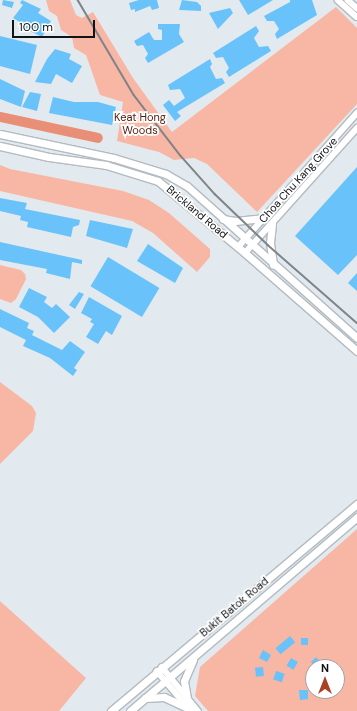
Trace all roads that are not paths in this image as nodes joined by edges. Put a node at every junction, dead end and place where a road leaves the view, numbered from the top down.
1 (338, 0) edge
2 (348, 0) edge
3 (357, 8) edge
4 (357, 17) edge
5 (357, 113) edge
6 (357, 128) edge
7 (0, 134) edge
8 (0, 146) edge
9 (221, 218) junction
10 (265, 218) junction
11 (272, 224) junction
12 (245, 239) junction
13 (252, 245) junction
14 (238, 247) junction
15 (245, 253) junction
16 (274, 265) junction
17 (357, 338) edge
18 (357, 351) edge
19 (357, 504) edge
20 (357, 517) edge
21 (269, 577) junction
22 (285, 579) junction
23 (266, 596) junction
24 (229, 612) junction
25 (194, 657) junction
26 (160, 669) junction
27 (168, 679) junction
28 (144, 698) junction
29 (187, 698) junction
30 (189, 709) edge
31 (111, 711) edge
32 (130, 711) edge
33 (198, 711) edge

1 - 4 street
2 - 3 street
5 - 10 street, Choa Chu Kang Grove
6 - 11 street, Choa Chu Kang Grove
7 - 9 main road, Brickland Road
8 - 14 main road, Brickland Road
9 - 10 main road
9 - 12 main road, Brickland Road
10 - 12 street, Choa Chu Kang Grove
11 - 13 street, Choa Chu Kang Grove
11 - 16 main road
12 - 13 main road, Brickland Road
12 - 14 street, Choa Chu Kang Grove
13 - 15 street, Choa Chu Kang Grove
13 - 16 main road, Brickland Road
14 - 15 main road, Brickland Road
15 - 18 main road, Brickland Road
16 - 17 main road, Brickland Road
19 - 21 main road, Bukit Batok Road
20 - 22 main road, Bukit Batok Road
21 - 22 main road
21 - 24 main road, Bukit Batok Road
22 - 23 main road, Bukit Batok Road
23 - 24 main road
23 - 25 main road, Bukit Batok Road
24 - 26 main road, Bukit Batok Road
25 - 27 main road, Bukit Batok Road
25 - 29 main road
26 - 27 street
26 - 31 main road, Bukit Batok Road
27 - 28 main road, Bukit Batok Road
27 - 29 street
27 - 30 street
28 - 30 main road
28 - 32 main road, Bukit Batok Road
29 - 33 street

